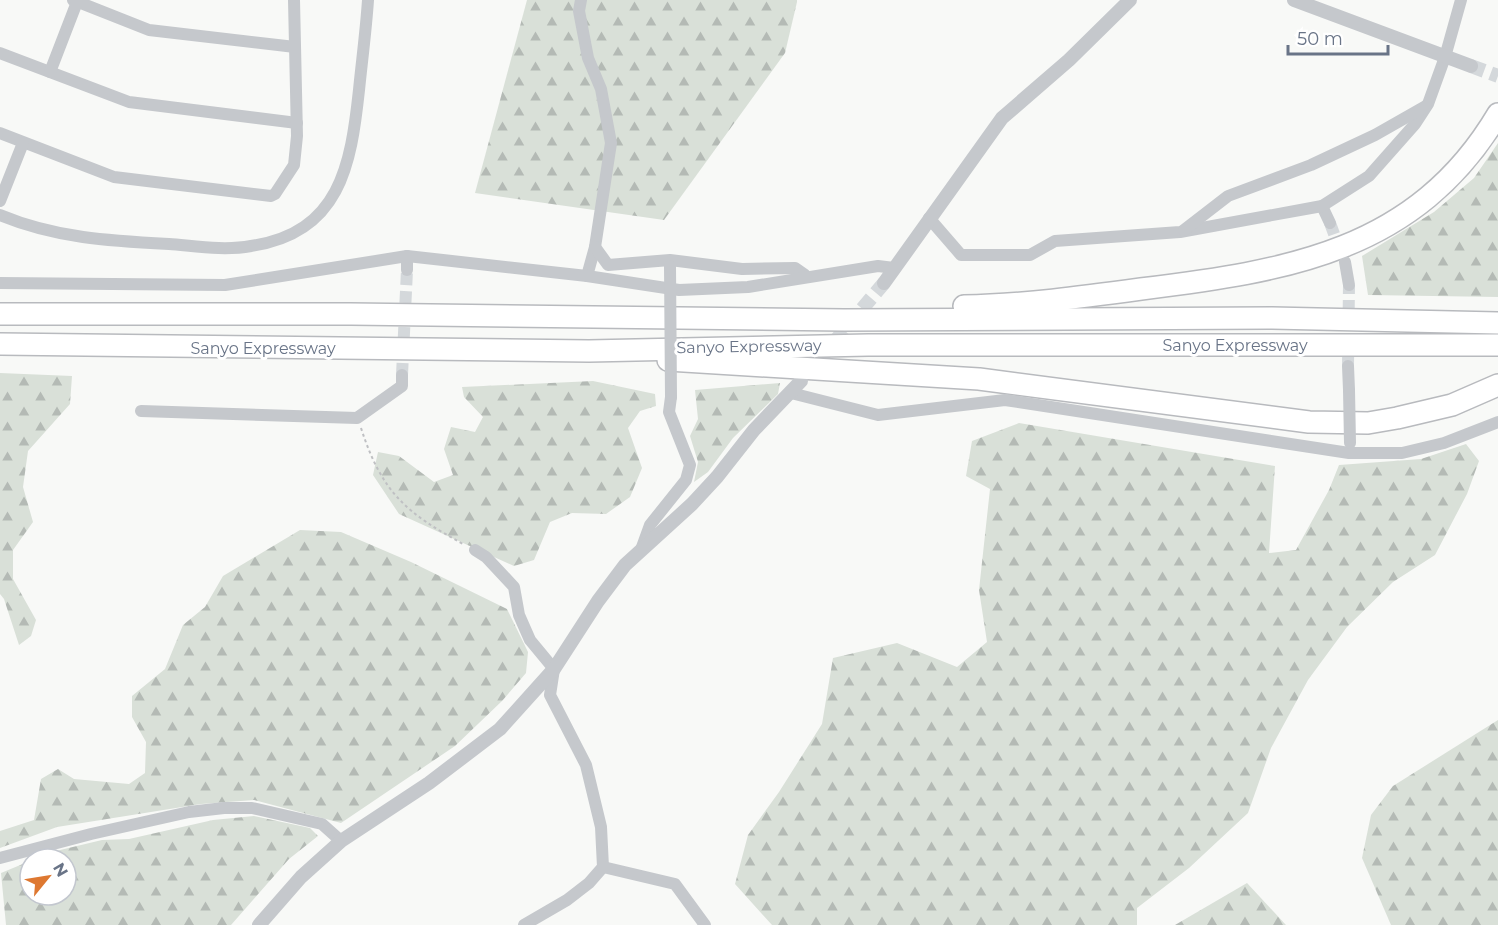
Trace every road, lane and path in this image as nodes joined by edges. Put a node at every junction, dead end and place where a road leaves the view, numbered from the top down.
1 (294, 0) edge
2 (369, 0) edge
3 (581, 0) edge
4 (1130, 0) edge
5 (1294, 0) edge
6 (1461, 0) edge
7 (75, 1) edge
8 (295, 47) junction
9 (0, 53) edge
10 (1445, 57) junction
11 (1472, 66) tunnel mouth
12 (50, 72) junction
13 (1428, 105) junction
14 (1498, 114) edge
15 (297, 123) junction
16 (0, 134) edge
17 (23, 143) junction
18 (0, 201) edge
19 (1322, 206) junction
20 (0, 215) edge
21 (929, 218) junction
22 (1330, 223) tunnel mouth
23 (1180, 232) junction
24 (595, 247) junction
25 (407, 256) junction
26 (1345, 262) tunnel mouth
27 (670, 263) junction
28 (894, 268) junction
29 (407, 270) tunnel mouth
30 (805, 275) junction
31 (586, 276) junction
32 (0, 283) edge
33 (884, 284) tunnel mouth
34 (1349, 285) tunnel mouth
35 (0, 314) edge
36 (351, 314) junction
37 (1498, 322) edge
38 (0, 344) edge
39 (1492, 345) edge
40 (589, 351) junction
41 (1348, 366) tunnel mouth
42 (402, 375) tunnel mouth
43 (801, 381) tunnel mouth
44 (1498, 385) edge
45 (791, 393) junction
46 (141, 411) dead end
47 (357, 418) junction
48 (1498, 422) edge
49 (1350, 448) junction
50 (642, 547) junction
51 (475, 550) joint
52 (554, 669) junction
53 (342, 841) junction
54 (0, 858) edge
55 (603, 867) junction
56 (259, 925) edge
57 (524, 925) edge
58 (705, 925) edge

1 - 8 street
2 - 20 street
3 - 24 street
4 - 21 street
5 - 10 street
6 - 10 street
7 - 8 street
7 - 12 street
8 - 15 street
9 - 12 street
10 - 11 street
10 - 13 street
12 - 15 street
13 - 19 street
13 - 23 street
14 - 36 highway
15 - 17 street
16 - 17 street
17 - 18 street
19 - 22 street
19 - 23 street
21 - 23 street
21 - 28 street
24 - 27 street
24 - 31 street
25 - 29 street
25 - 31 street
25 - 32 street
26 - 34 street
27 - 30 street
27 - 50 street, bridge
28 - 30 street
28 - 33 street
30 - 31 street
35 - 36 highway, Sanyo Expressway
36 - 37 highway, Sanyo Expressway
38 - 40 highway, Sanyo Expressway
39 - 40 highway, Sanyo Expressway
40 - 44 highway
41 - 49 street, bridge
42 - 47 street
43 - 45 street
45 - 49 street
45 - 50 street
46 - 47 street
47 - 51 path
48 - 49 street
50 - 52 street
51 - 52 street
52 - 53 street
52 - 55 street
53 - 54 street
53 - 56 street
55 - 57 street
55 - 58 street

